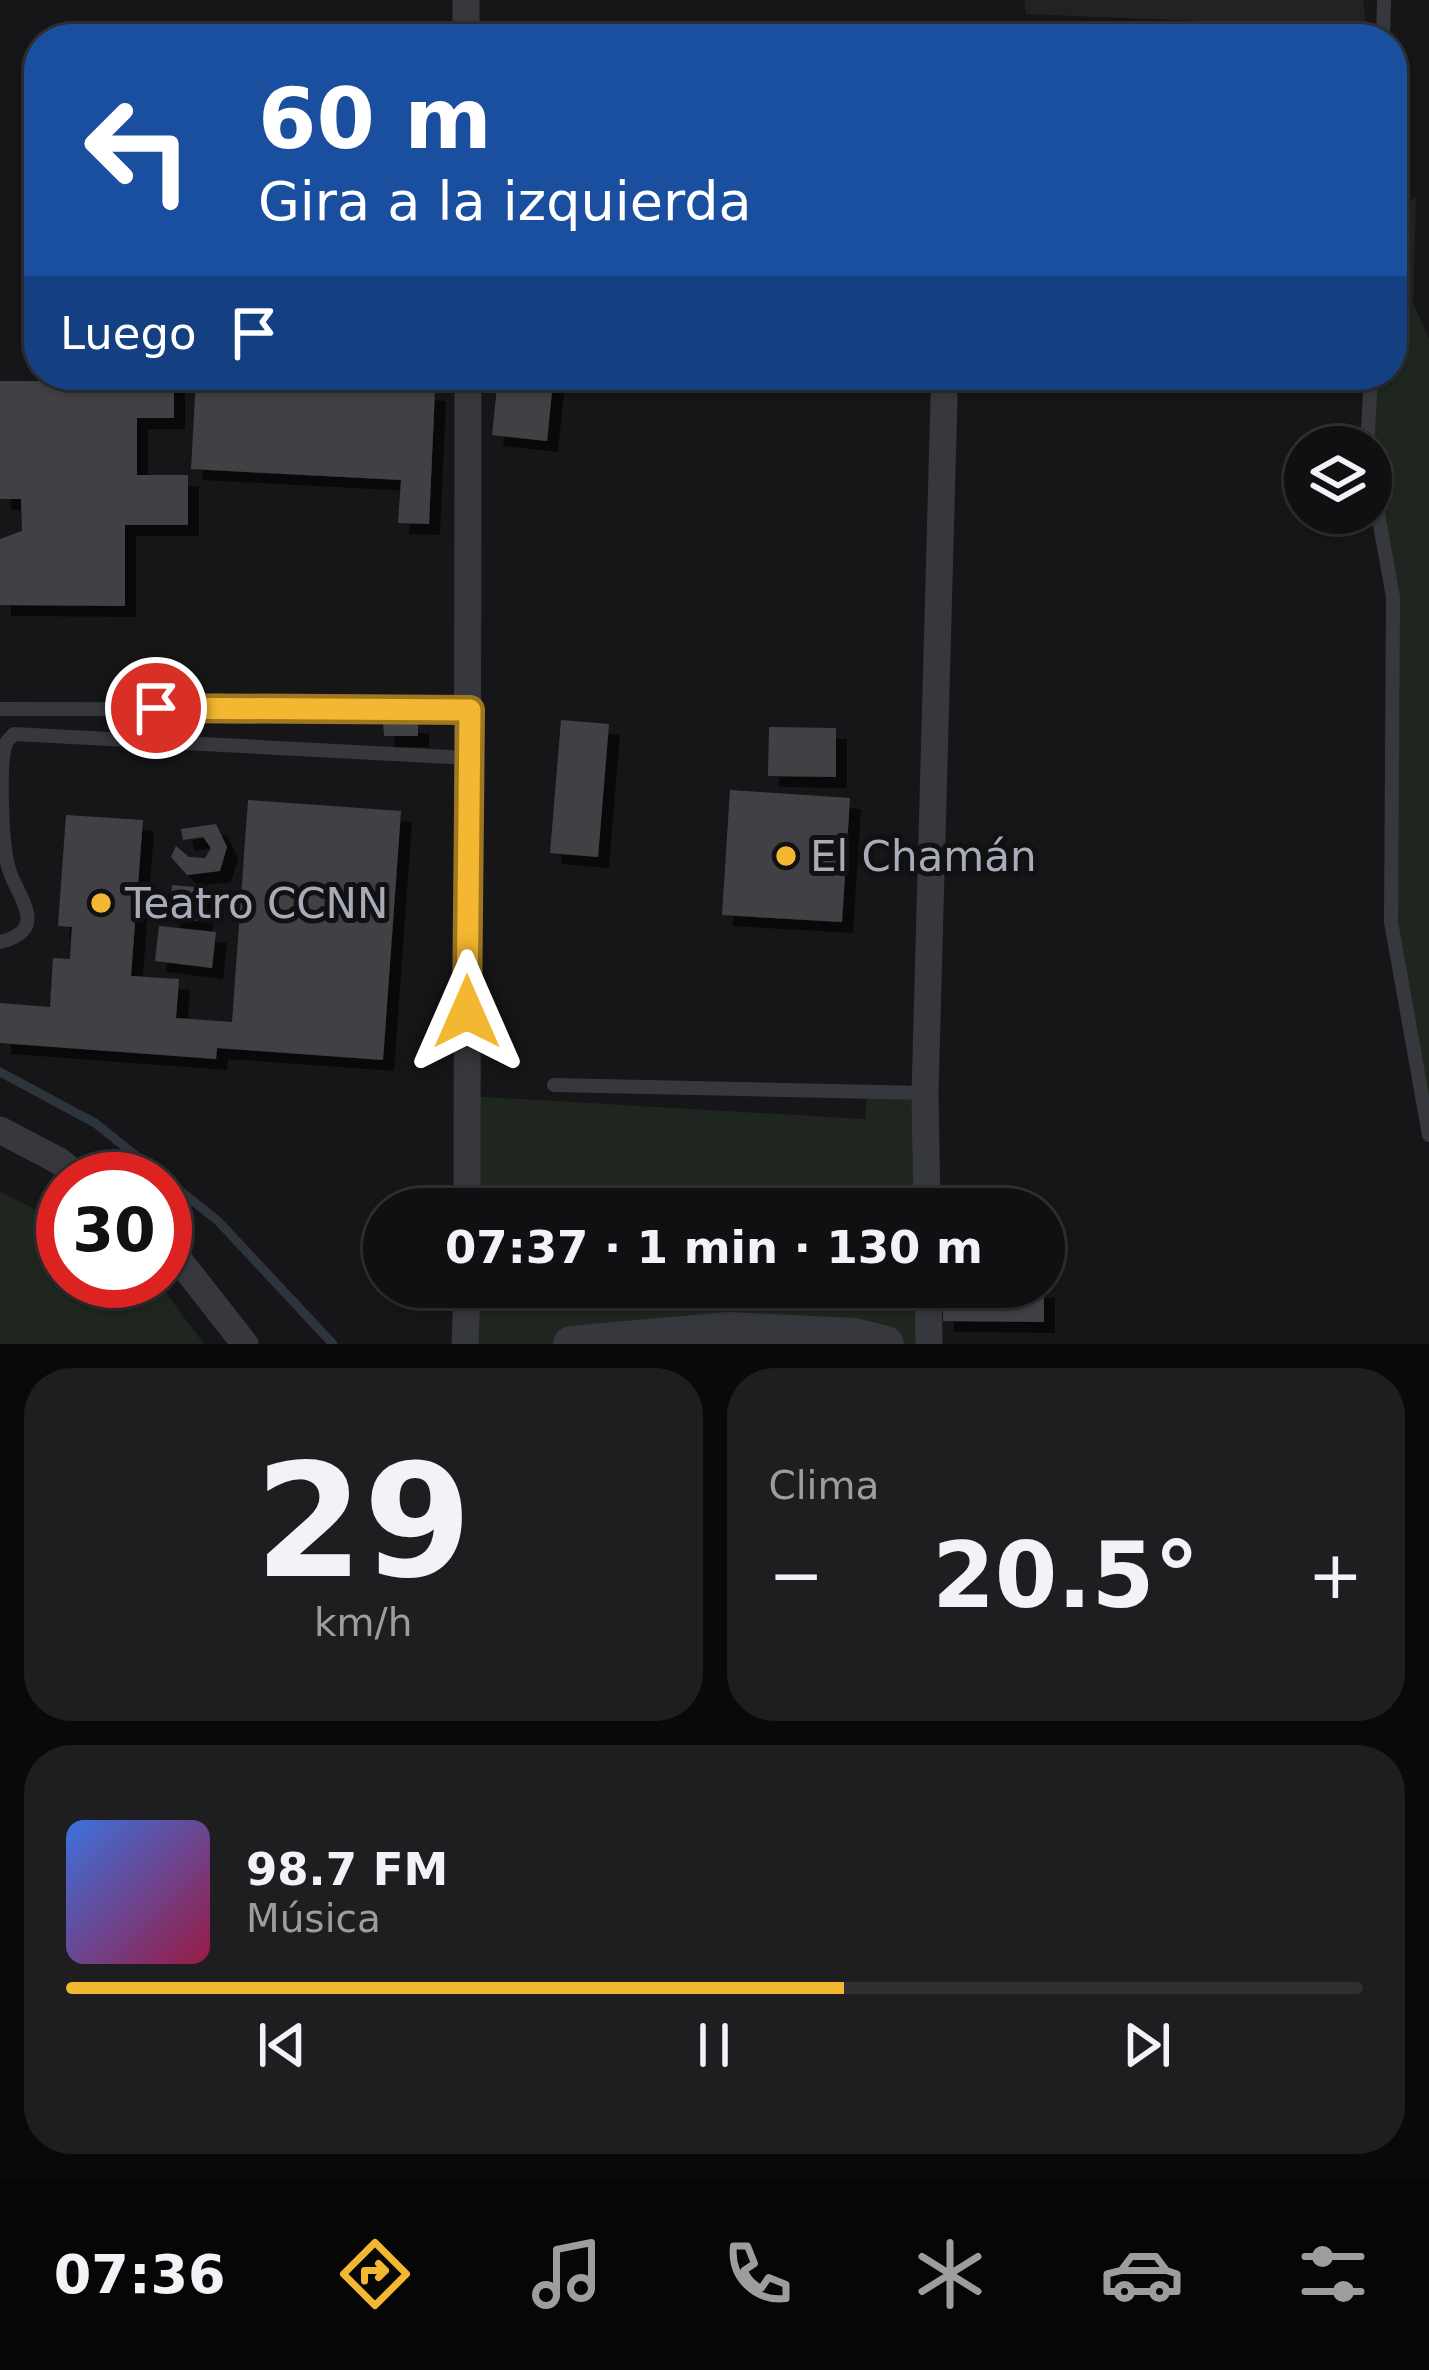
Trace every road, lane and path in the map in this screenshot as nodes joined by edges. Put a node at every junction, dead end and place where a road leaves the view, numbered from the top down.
1 (468, 390) edge
2 (1370, 390) edge
3 (944, 398) dead end
4 (1368, 426) edge
5 (1382, 534) edge
6 (0, 709) edge
7 (470, 710) junction
8 (469, 758) junction
9 (0, 943) edge
10 (554, 1085) dead end
11 (925, 1093) junction
12 (0, 1130) edge
13 (1429, 1135) edge
14 (37, 1152) edge
15 (467, 1188) edge
16 (927, 1188) edge
17 (192, 1276) edge
18 (466, 1308) edge
19 (928, 1308) edge
20 (245, 1344) edge
21 (465, 1344) edge
22 (571, 1344) edge
23 (886, 1344) edge
24 (929, 1344) edge

1 - 7 street
2 - 4 lane
3 - 11 street
5 - 13 lane
6 - 7 lane
7 - 8 street
8 - 9 lane
8 - 15 street
10 - 11 lane
11 - 16 street
12 - 14 street
17 - 20 street
18 - 21 street
19 - 24 street
22 - 23 street

